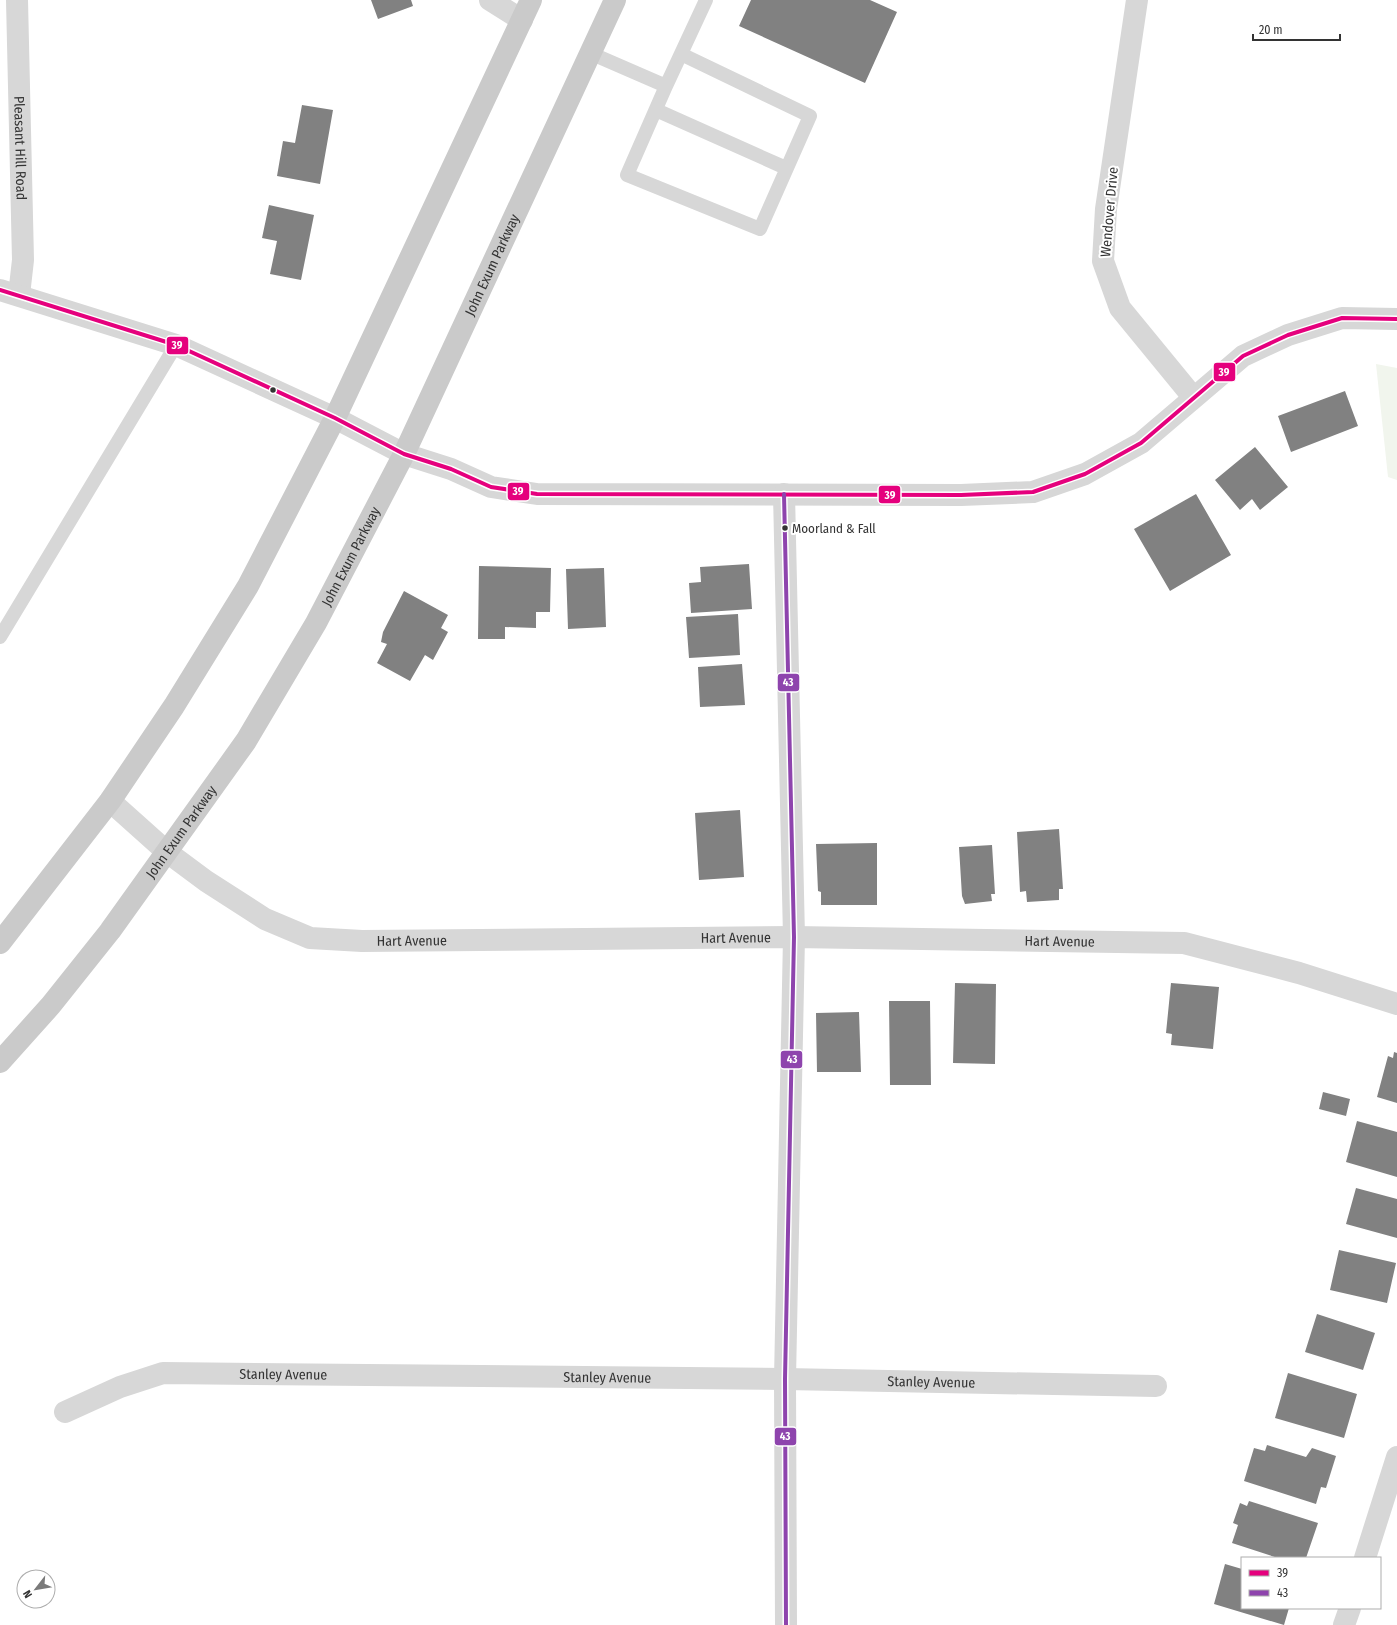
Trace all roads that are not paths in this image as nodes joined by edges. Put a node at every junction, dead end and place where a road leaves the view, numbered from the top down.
1 (17, 0) edge
2 (490, 0) edge
3 (532, 0) edge
4 (614, 0) edge
5 (706, 0) edge
6 (1138, 0) edge
7 (522, 20) junction
8 (590, 53) junction
9 (681, 54) junction
10 (666, 86) junction
11 (656, 110) junction
12 (786, 168) junction
13 (10, 293) edge
14 (1397, 318) edge
15 (176, 345) junction
16 (1193, 397) junction
17 (335, 418) junction
18 (404, 454) junction
19 (784, 494) junction
20 (0, 637) edge
21 (110, 801) junction
22 (167, 852) junction
23 (794, 937) junction
24 (0, 943) edge
25 (1397, 1004) edge
26 (0, 1062) edge
27 (785, 1379) junction
28 (1156, 1386) dead end
29 (66, 1412) dead end
30 (1397, 1457) edge
31 (1365, 1557) edge
32 (1350, 1609) edge
33 (786, 1625) edge
34 (1344, 1625) edge

1 - 13 street, Pleasant Hill Road
2 - 7 street
3 - 7 main road
4 - 8 main road, John Exum Parkway
5 - 9 lane
6 - 16 street, Wendover Drive
7 - 17 main road
8 - 10 lane
8 - 18 main road, John Exum Parkway
9 - 10 lane
9 - 12 lane
10 - 11 lane
11 - 12 lane
11 - 12 lane
13 - 15 street
14 - 16 street
15 - 17 street
15 - 20 lane
16 - 19 street
17 - 18 street
17 - 21 main road
18 - 19 street
18 - 22 main road, John Exum Parkway
19 - 23 street
21 - 22 street, Hart Avenue
21 - 24 main road
22 - 23 street, Hart Avenue
22 - 26 main road, John Exum Parkway
23 - 25 street, Hart Avenue
23 - 27 street
27 - 28 street, Stanley Avenue
27 - 29 street, Stanley Avenue
27 - 33 street
30 - 31 street
32 - 34 street

